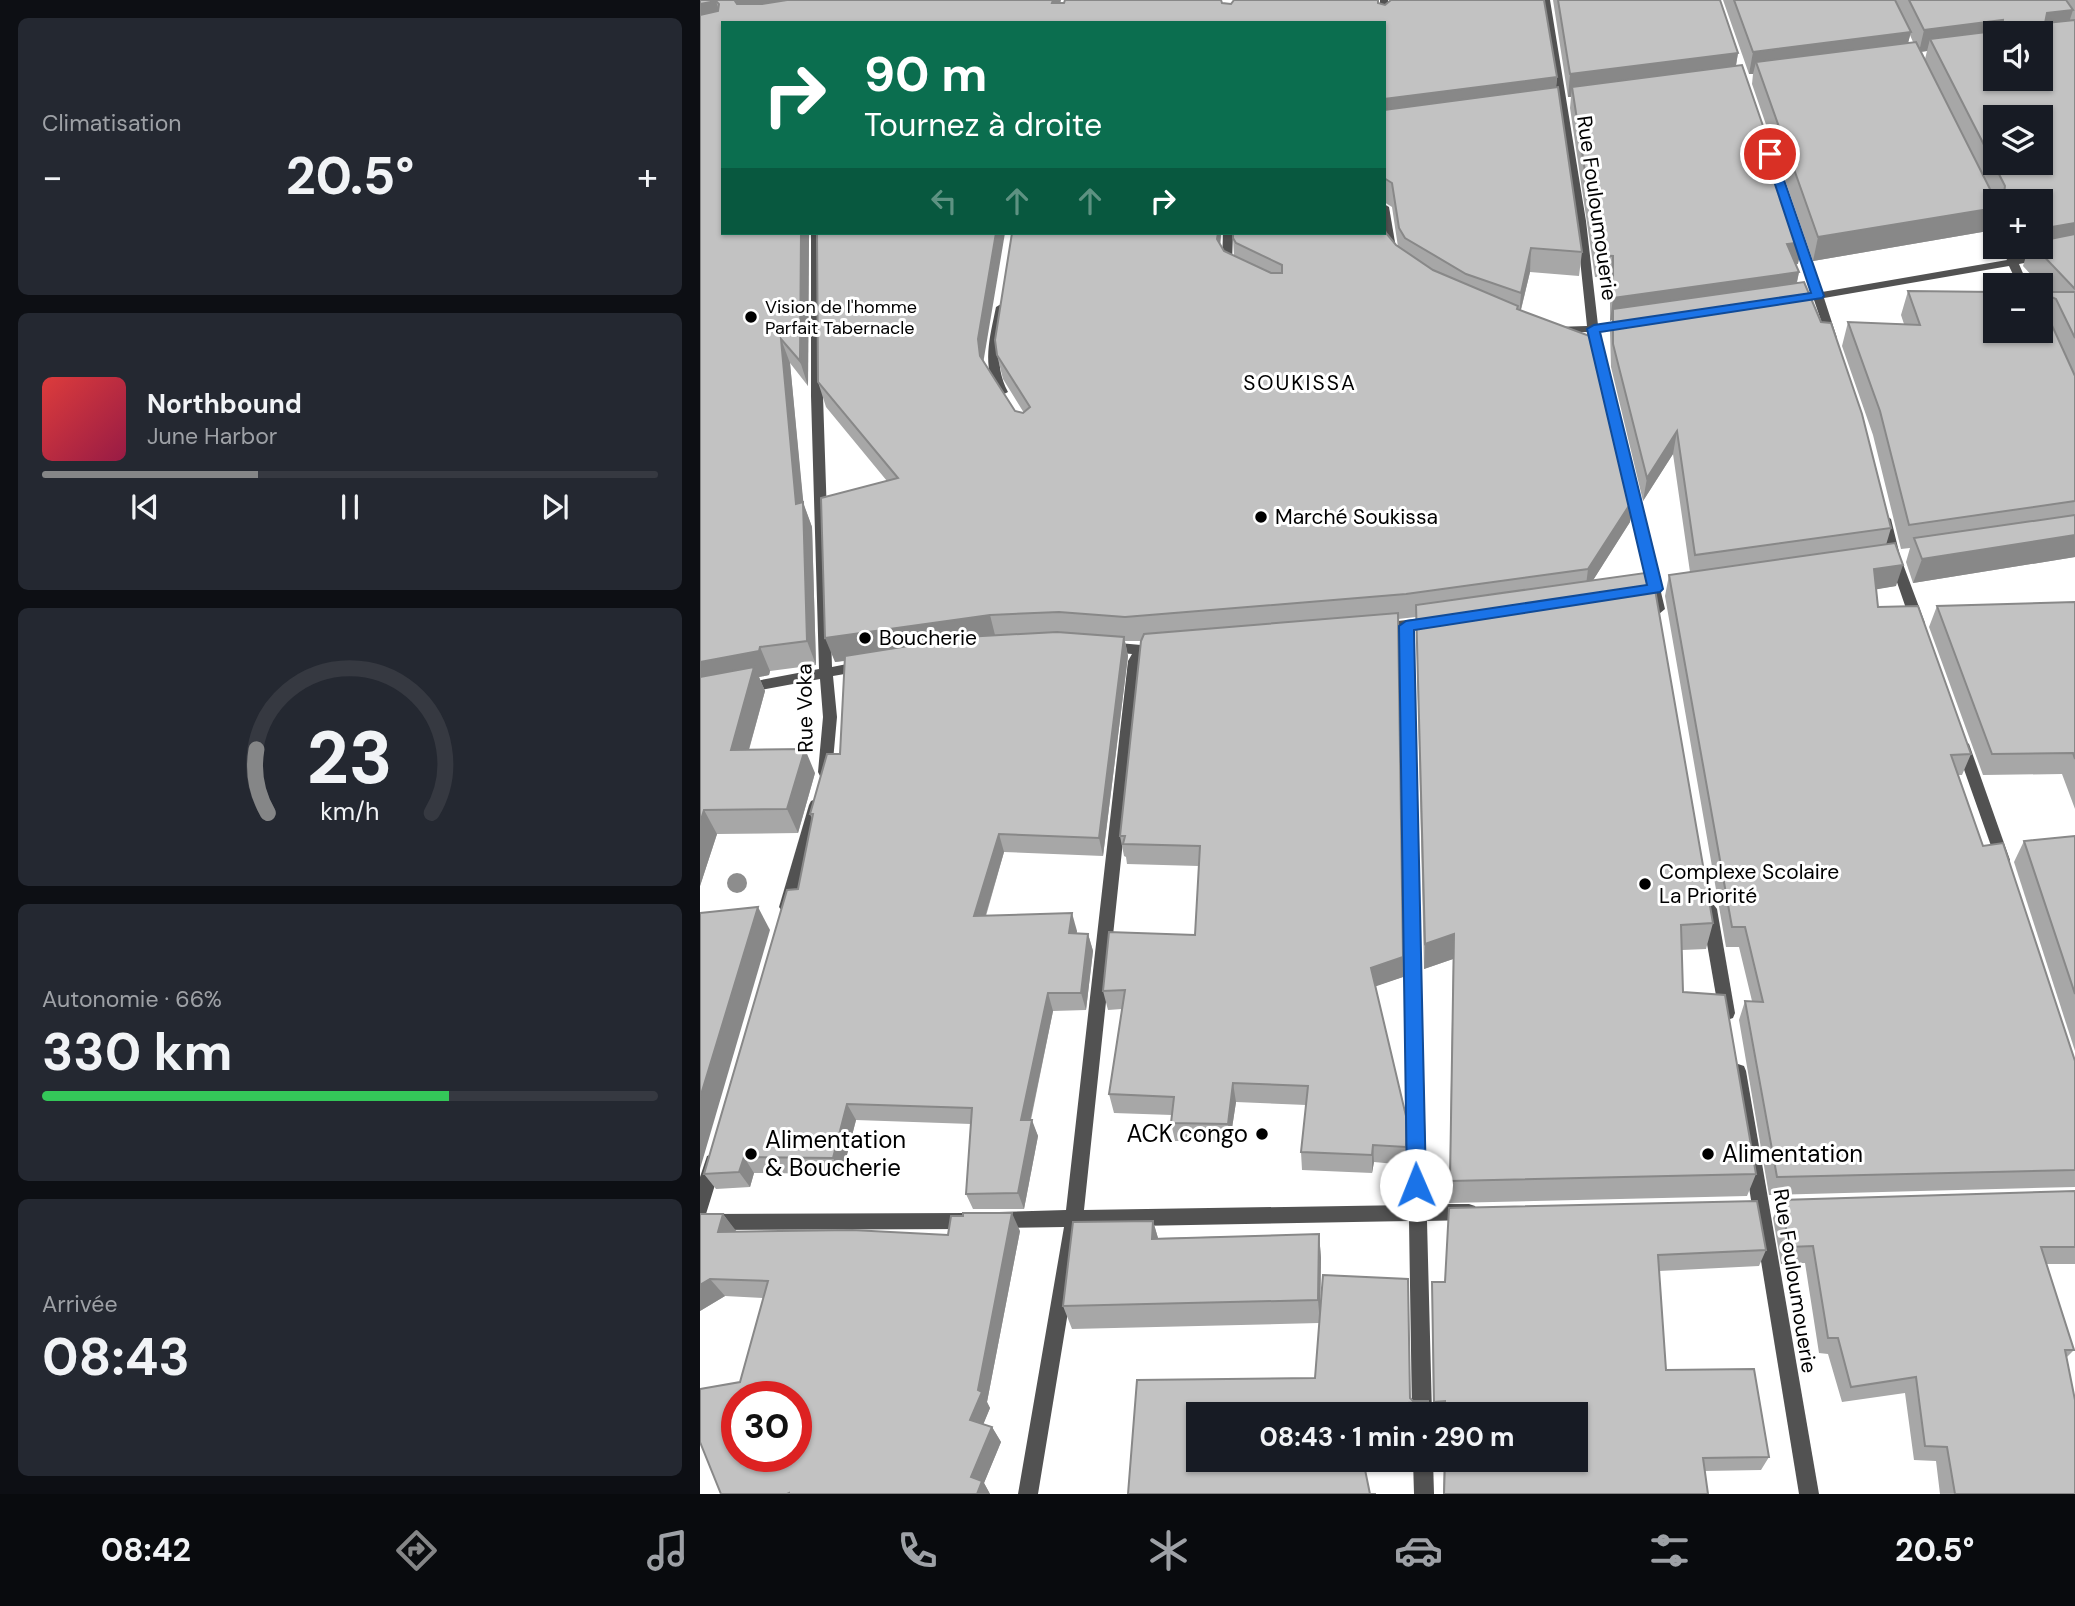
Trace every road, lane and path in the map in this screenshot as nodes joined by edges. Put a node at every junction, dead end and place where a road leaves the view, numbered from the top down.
1 (1384, 0) edge
2 (1546, 0) edge
3 (1384, 21) edge
4 (1792, 218) edge
5 (1386, 220) edge
6 (816, 235) edge
7 (1228, 235) edge
8 (2075, 251) edge
9 (2012, 260) junction
10 (1398, 266) edge
11 (2018, 273) edge
12 (1243, 276) edge
13 (1004, 291) edge
14 (1811, 297) junction
15 (1643, 320) edge
16 (1594, 329) junction
17 (1542, 331) edge
18 (1834, 347) edge
19 (1007, 401) edge
20 (1881, 502) edge
21 (1447, 620) edge
22 (1406, 626) junction
23 (1370, 628) edge
24 (1662, 629) edge
25 (1922, 633) edge
26 (1088, 645) edge
27 (1167, 645) edge
28 (1141, 650) junction
29 (880, 663) edge
30 (826, 674) junction
31 (725, 692) edge
32 (1959, 737) edge
33 (2010, 879) edge
34 (1706, 896) edge
35 (783, 918) edge
36 (1731, 1031) edge
37 (1736, 1058) edge
38 (719, 1142) edge
39 (700, 1208) edge
40 (1486, 1212) edge
41 (1417, 1213) junction
42 (1074, 1219) junction
43 (700, 1222) edge
44 (1422, 1402) edge
45 (1423, 1472) edge
46 (1028, 1494) edge
47 (1424, 1494) edge
48 (1809, 1494) edge

1 - 3 street
2 - 16 street, Rue Fouloumouerie
4 - 14 street
5 - 10 street
6 - 30 street, Rue Voka
7 - 12 street
8 - 9 street
9 - 11 street
9 - 14 street
13 - 19 street
14 - 18 street
15 - 16 street
16 - 17 street
16 - 24 street, Rue Fouloumouerie
20 - 25 street
21 - 22 street
22 - 23 street
22 - 41 street
26 - 28 street
27 - 28 street
28 - 42 street
29 - 30 street
30 - 31 street
30 - 35 street, Rue Voka
32 - 33 street
34 - 36 street
37 - 48 street, Rue Fouloumouerie
38 - 39 street
40 - 41 street
41 - 42 street
41 - 44 street
42 - 43 street
42 - 46 street
45 - 47 street

